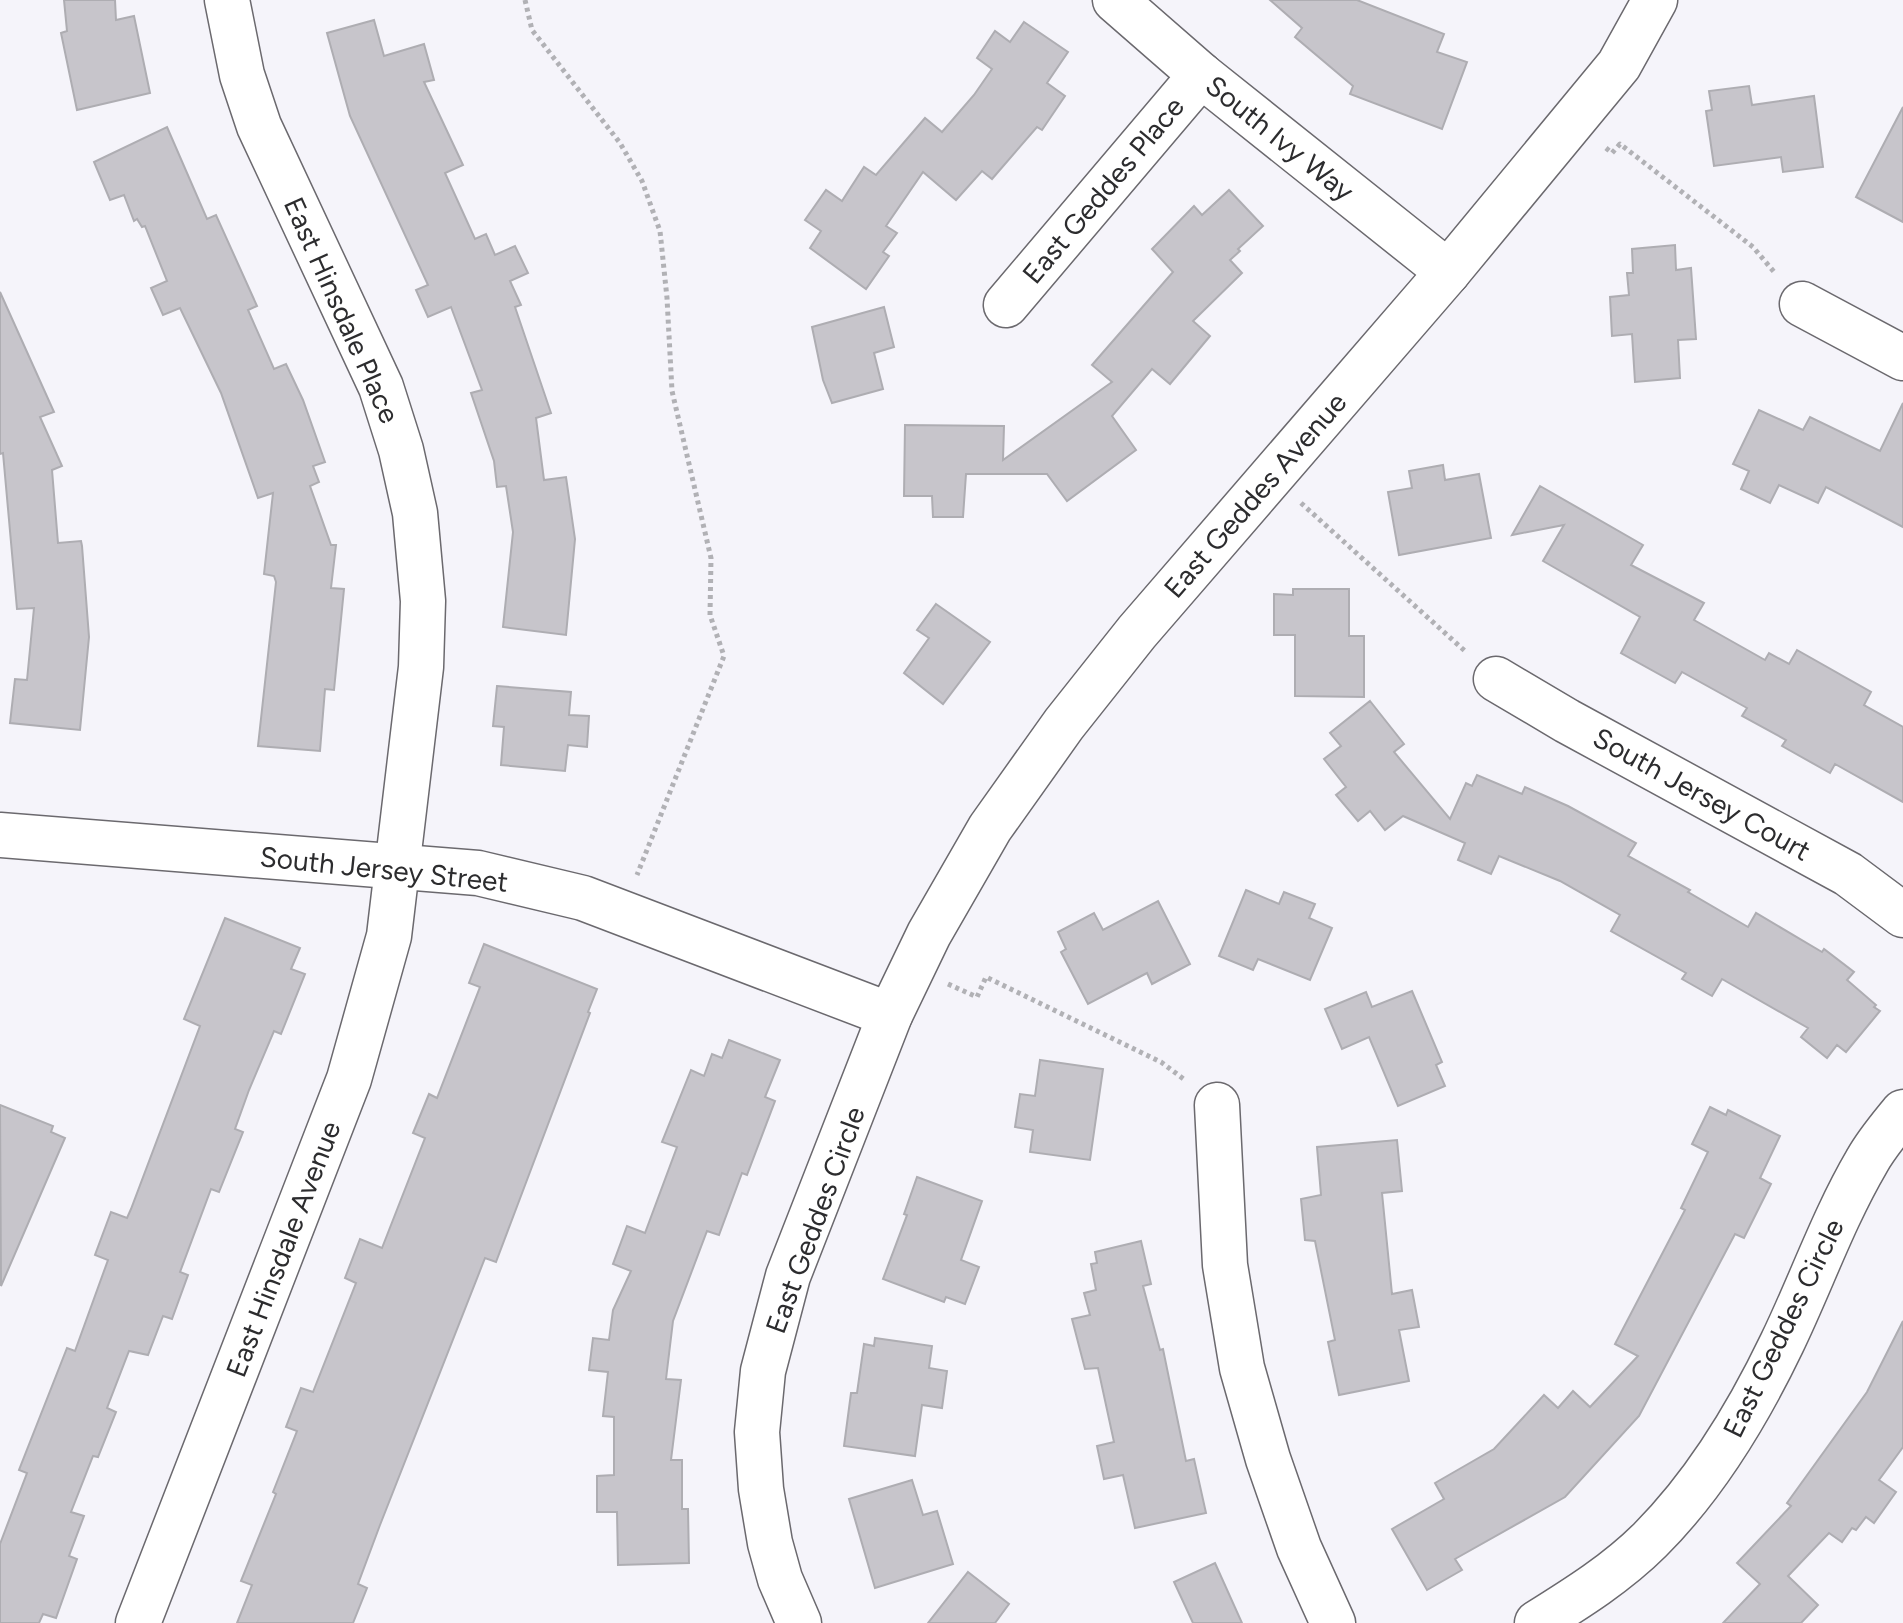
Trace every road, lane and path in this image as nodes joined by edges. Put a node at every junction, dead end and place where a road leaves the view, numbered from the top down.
1 (227, 0) edge
2 (525, 0) edge
3 (1115, 0) edge
4 (1655, 0) edge
5 (1201, 75) junction
6 (1572, 122) junction
7 (1448, 272) junction
8 (1802, 304) joint
9 (1006, 305) dead end
10 (1903, 358) edge
11 (1260, 489) junction
12 (1496, 679) joint
13 (0, 835) edge
14 (399, 866) junction
15 (626, 915) junction
16 (1903, 915) edge
17 (912, 968) junction
18 (890, 1015) junction
19 (1217, 1105) joint
20 (1903, 1112) edge
21 (791, 1621) edge
22 (138, 1623) edge
23 (1333, 1623) edge
24 (1537, 1623) edge

1 - 14 street, East Hinsdale Place
2 - 15 path
3 - 5 street, South Ivy Way
4 - 6 street, East Geddes Avenue
5 - 7 street, South Ivy Way
5 - 9 street, East Geddes Place
6 - 7 street, East Geddes Avenue
6 - 8 path
7 - 11 street, East Geddes Avenue
8 - 10 street
11 - 12 path
11 - 17 street, East Geddes Avenue
12 - 16 street, South Jersey Court
13 - 14 street, South Jersey Street
14 - 15 street, South Jersey Street
14 - 22 street, East Hinsdale Avenue
15 - 18 street, South Jersey Street
17 - 18 street, East Geddes Avenue
17 - 19 path
18 - 21 street, East Geddes Circle
19 - 23 street
20 - 24 street, East Geddes Circle

